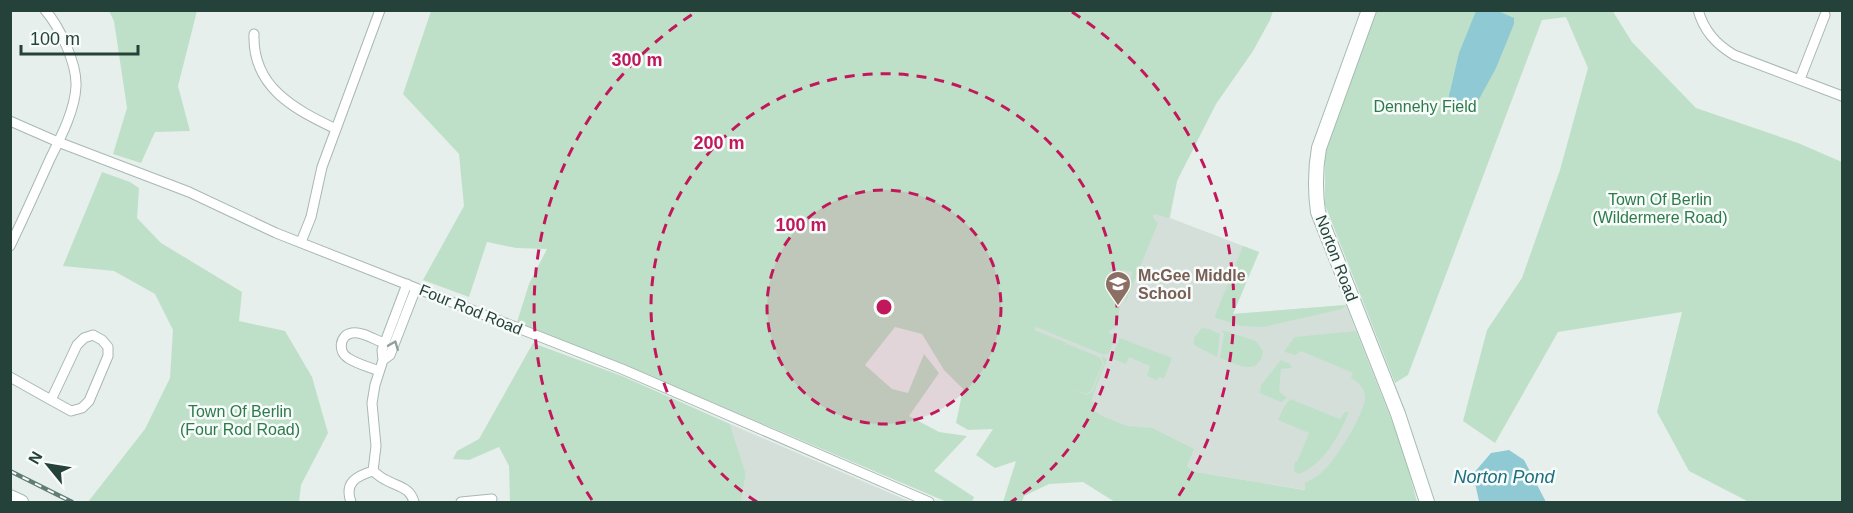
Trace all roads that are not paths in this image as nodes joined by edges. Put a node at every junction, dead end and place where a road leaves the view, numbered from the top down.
1 (45, 10) edge
2 (380, 10) edge
3 (1369, 10) edge
4 (1698, 10) edge
5 (1825, 15) dead end
6 (254, 34) dead end
7 (1800, 79) junction
8 (1842, 96) edge
9 (10, 121) edge
10 (336, 129) junction
11 (58, 142) junction
12 (14, 228) edge
13 (301, 242) junction
14 (10, 246) edge
15 (412, 286) junction
16 (384, 343) junction
17 (383, 360) junction
18 (379, 371) junction
19 (10, 377) edge
20 (51, 400) junction
21 (373, 471) junction
22 (10, 497) edge
23 (492, 499) dead end
24 (21, 502) edge
25 (351, 502) edge
26 (414, 502) edge
27 (461, 502) edge
28 (928, 502) edge
29 (1427, 502) edge

1 - 11 street
2 - 10 street
3 - 29 main road, Norton Road
4 - 7 street
5 - 7 street
6 - 10 street
7 - 8 street
9 - 11 street, Four Rod Road
10 - 13 street
11 - 12 street
11 - 13 street, Four Rod Road
12 - 14 street
13 - 15 street, Four Rod Road
15 - 16 street
17 -> 15 street
15 - 28 street, Four Rod Road
16 - 17 street
16 - 18 street
17 - 18 street
18 - 21 street
19 - 20 street
20 - 20 street
21 - 25 street
21 - 26 street
22 - 24 main road
23 - 27 street

